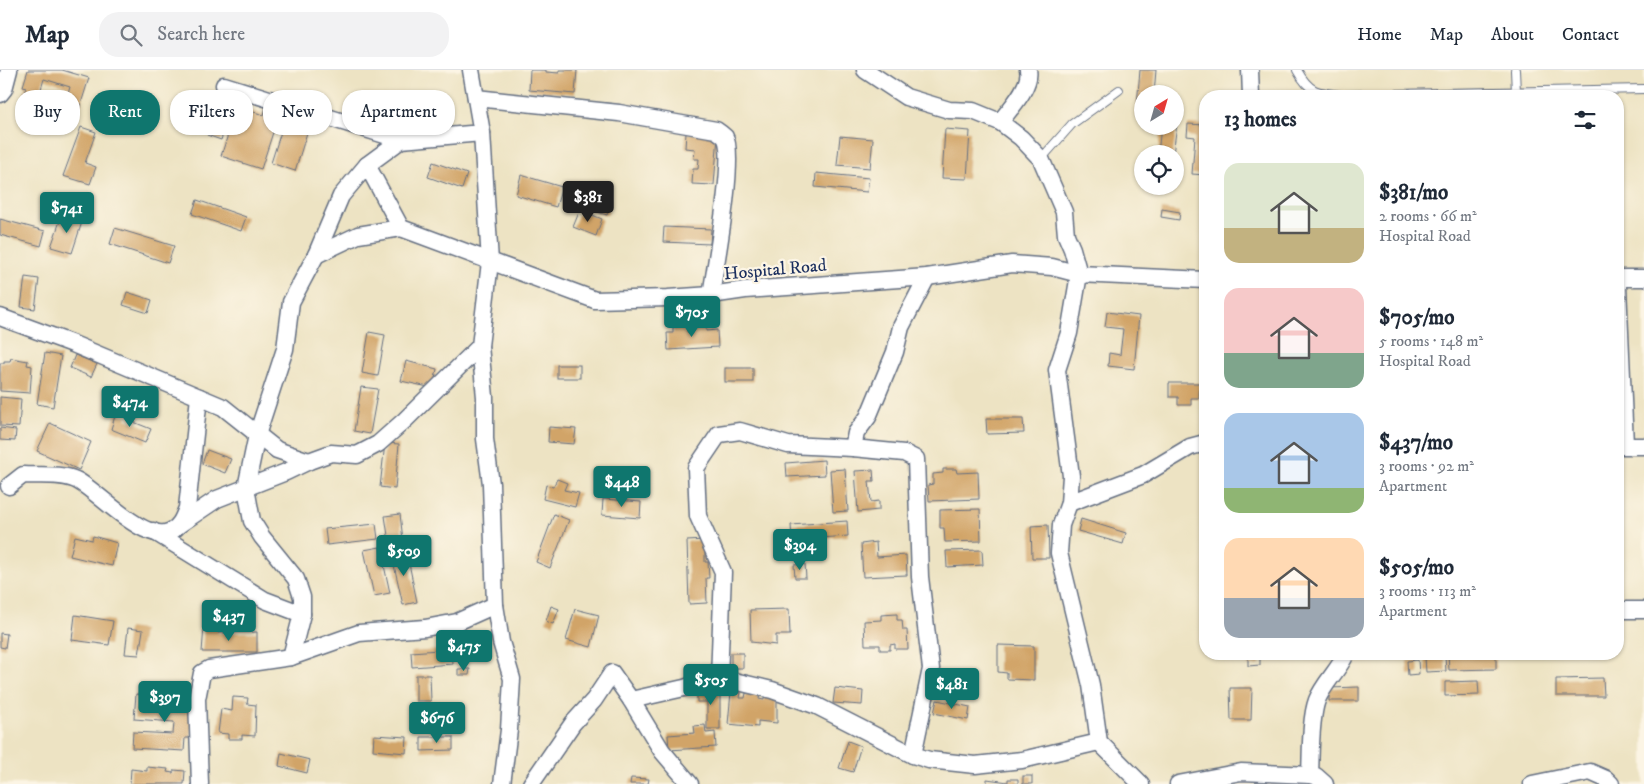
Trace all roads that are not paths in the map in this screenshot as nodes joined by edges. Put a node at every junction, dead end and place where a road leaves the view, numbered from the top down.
1 (9, 70) edge
2 (471, 70) edge
3 (865, 70) edge
4 (1028, 70) edge
5 (1250, 70) edge
6 (1297, 70) edge
7 (1515, 70) edge
8 (224, 85) dead end
9 (1644, 89) edge
10 (1119, 90) dead end
11 (1250, 90) edge
12 (1315, 90) edge
13 (1516, 90) edge
14 (1601, 90) edge
15 (0, 94) edge
16 (476, 98) junction
17 (1000, 122) junction
18 (482, 134) junction
19 (401, 140) junction
20 (1041, 159) junction
21 (366, 165) junction
22 (401, 228) junction
23 (316, 255) junction
24 (490, 262) junction
25 (1079, 274) junction
26 (926, 277) junction
27 (1624, 278) edge
28 (1644, 278) edge
29 (1199, 280) edge
30 (711, 295) junction
31 (0, 317) edge
32 (480, 346) junction
33 (199, 397) junction
34 (257, 435) junction
35 (1199, 445) edge
36 (1624, 445) edge
37 (1644, 446) edge
38 (852, 448) junction
39 (309, 461) junction
40 (9, 486) dead end
41 (246, 488) junction
42 (1069, 503) junction
43 (180, 524) junction
44 (152, 531) junction
45 (495, 605) junction
46 (1624, 610) edge
47 (1644, 610) edge
48 (302, 614) junction
49 (291, 657) junction
50 (1343, 660) edge
51 (718, 679) junction
52 (631, 700) junction
53 (1100, 742) junction
54 (913, 755) junction
55 (1319, 781) edge
56 (1542, 783) edge
57 (200, 784) edge
58 (502, 784) edge
59 (531, 784) edge
60 (690, 784) edge
61 (1141, 784) edge
62 (1178, 784) edge
63 (1611, 784) edge

1 - 15 street
2 - 16 street
3 - 17 street
4 - 17 street
5 - 11 street
6 - 12 lane
7 - 13 lane
8 - 19 street
9 - 14 lane
10 - 20 lane
16 - 18 street
16 - 30 street
17 - 20 street
18 - 19 street
18 - 24 street
19 - 21 street
20 - 25 street
21 - 22 street
21 - 23 street
22 - 23 street
22 - 24 street, Hospital Road
23 - 34 street
24 - 30 street, Hospital Road
24 - 32 street
25 - 26 street, Hospital Road
25 - 29 street, Hospital Road
25 - 42 street
26 - 30 street, Hospital Road
26 - 38 street
27 - 28 street
31 - 33 street
32 - 39 street
32 - 45 street
33 - 34 street
33 - 43 street
34 - 39 street
34 - 41 street
35 - 42 street
36 - 37 street
38 - 51 street
38 - 54 street
39 - 41 street
40 - 44 street
41 - 43 street
41 - 48 street
42 - 53 street
43 - 44 street
44 - 48 street
45 - 49 street
45 - 58 street
46 - 47 street
48 - 49 street
49 - 57 street
50 - 55 street
51 - 52 street
51 - 54 street
52 - 59 street
52 - 60 street
53 - 54 street
53 - 61 street
55 - 62 street
56 - 63 street

